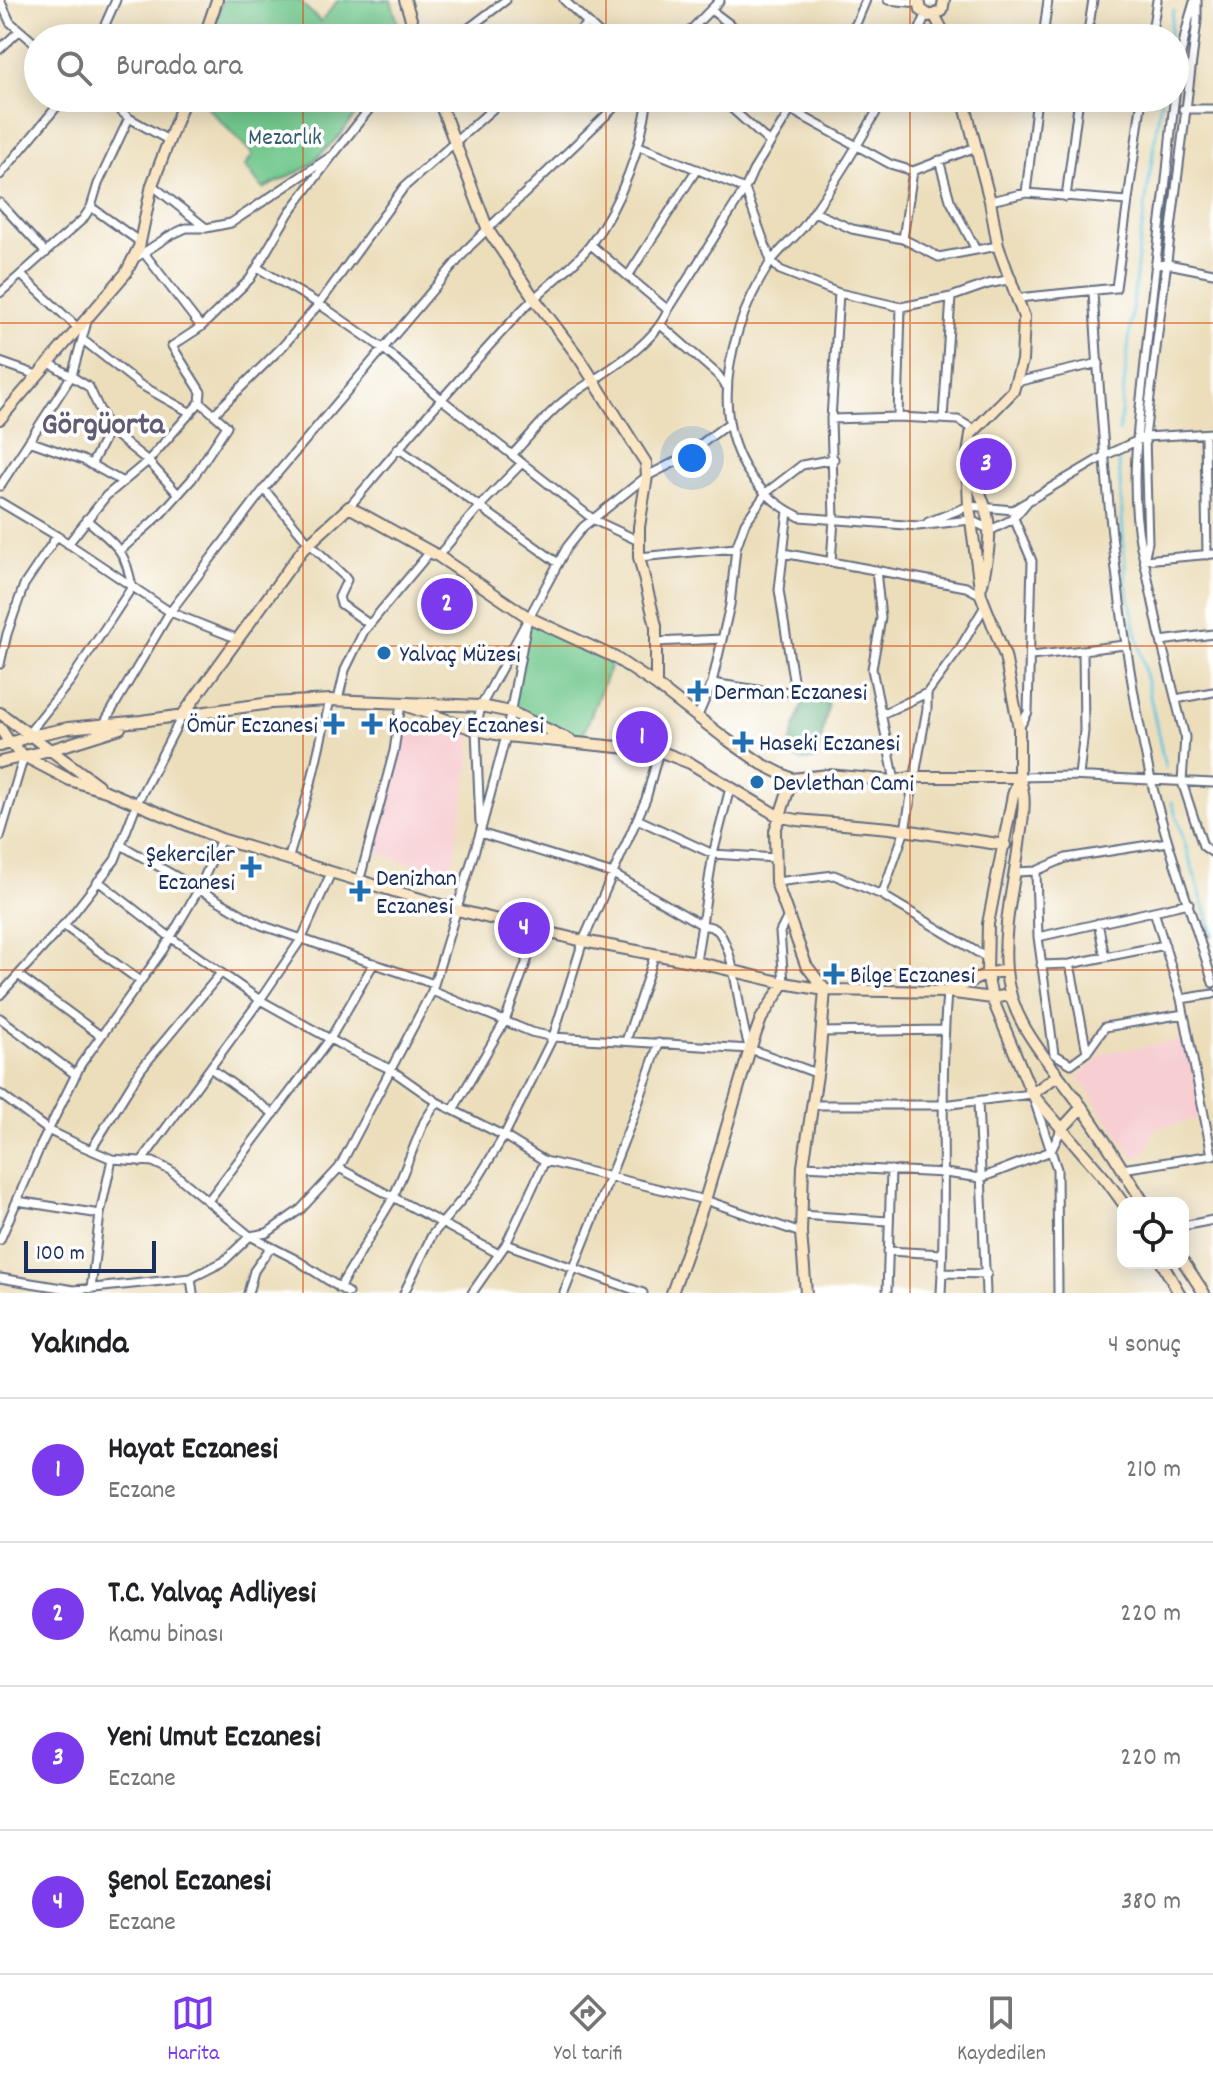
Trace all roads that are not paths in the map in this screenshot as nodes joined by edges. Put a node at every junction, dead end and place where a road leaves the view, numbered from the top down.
1 (0, 0) edge
2 (116, 0) edge
3 (217, 0) edge
4 (405, 0) edge
5 (506, 0) edge
6 (564, 0) edge
7 (720, 0) edge
8 (866, 0) edge
9 (888, 0) edge
10 (944, 0) edge
11 (1048, 0) edge
12 (1093, 0) edge
13 (1157, 0) edge
14 (1196, 0) edge
15 (919, 1) edge
16 (711, 10) junction
17 (930, 15) junction
18 (588, 23) edge
19 (105, 24) edge
20 (209, 24) edge
21 (413, 24) edge
22 (474, 24) edge
23 (697, 24) edge
24 (730, 24) edge
25 (856, 24) edge
26 (925, 24) edge
27 (936, 24) edge
28 (1045, 24) edge
29 (1089, 24) edge
30 (1153, 24) edge
31 (1188, 24) edge
32 (19, 31) junction
33 (24, 35) edge
34 (0, 49) edge
35 (1189, 80) edge
36 (1189, 109) edge
37 (1213, 109) edge
38 (52, 112) edge
39 (122, 112) edge
40 (180, 112) edge
41 (367, 112) edge
42 (443, 112) edge
43 (489, 112) edge
44 (610, 112) edge
45 (646, 112) edge
46 (736, 112) edge
47 (790, 112) edge
48 (795, 112) edge
49 (876, 112) edge
50 (967, 112) edge
51 (1035, 112) edge
52 (1077, 112) edge
53 (1140, 112) edge
54 (1175, 112) edge
55 (1185, 112) edge
56 (129, 118) junction
57 (170, 141) junction
58 (770, 143) junction
59 (454, 144) junction
60 (858, 145) junction
61 (639, 146) junction
62 (976, 147) junction
63 (333, 155) junction
64 (939, 160) junction
65 (697, 169) junction
66 (913, 171) junction
67 (0, 175) edge
68 (152, 185) junction
69 (745, 189) junction
70 (1026, 193) junction
71 (1066, 197) junction
72 (990, 201) junction
73 (1127, 201) junction
74 (0, 203) edge
75 (91, 207) junction
76 (814, 212) junction
77 (206, 228) junction
78 (488, 230) junction
79 (903, 239) junction
80 (591, 245) junction
81 (998, 246) junction
82 (142, 247) junction
83 (976, 250) junction
84 (46, 253) junction
85 (771, 261) junction
86 (1168, 264) junction
87 (1155, 265) junction
88 (258, 268) junction
89 (1213, 273) edge
90 (21, 275) junction
91 (628, 276) junction
92 (1012, 279) junction
93 (1093, 292) junction
94 (0, 293) edge
95 (839, 293) junction
96 (951, 297) junction
97 (534, 298) junction
98 (1018, 298) junction
99 (319, 304) junction
100 (901, 307) junction
101 (668, 310) junction
102 (88, 316) junction
103 (662, 326) junction
104 (201, 327) junction
105 (78, 328) junction
106 (83, 340) junction
107 (384, 349) junction
108 (0, 362) edge
109 (48, 362) junction
110 (1099, 363) junction
111 (37, 375) junction
112 (72, 375) junction
113 (595, 381) junction
114 (1016, 382) junction
115 (726, 386) junction
116 (440, 398) junction
117 (200, 402) junction
118 (191, 413) junction
119 (214, 414) junction
120 (898, 417) junction
121 (0, 419) edge
122 (831, 419) junction
123 (943, 419) junction
124 (729, 423) junction
125 (109, 430) junction
126 (975, 430) junction
127 (1209, 434) edge
128 (1141, 439) junction
129 (29, 441) junction
130 (398, 448) junction
131 (513, 454) junction
132 (1106, 455) junction
133 (834, 459) junction
134 (148, 461) junction
135 (967, 462) junction
136 (522, 463) junction
137 (91, 465) junction
138 (647, 476) junction
139 (123, 482) junction
140 (0, 486) edge
141 (264, 489) junction
142 (767, 492) junction
143 (178, 494) junction
144 (1031, 498) junction
145 (0, 502) edge
146 (969, 506) junction
147 (349, 507) junction
148 (479, 507) junction
149 (987, 507) junction
150 (1013, 510) junction
151 (788, 511) junction
152 (86, 519) junction
153 (834, 519) junction
154 (1013, 519) junction
155 (594, 520) junction
156 (970, 520) junction
157 (918, 526) junction
158 (991, 530) junction
159 (57, 536) junction
160 (639, 541) junction
161 (309, 543) junction
162 (68, 544) junction
163 (736, 548) junction
164 (121, 550) junction
165 (783, 553) junction
166 (434, 554) junction
167 (1210, 554) edge
168 (639, 557) junction
169 (1144, 560) junction
170 (831, 562) junction
171 (558, 563) junction
172 (876, 570) junction
173 (132, 587) junction
174 (981, 595) junction
175 (985, 606) junction
176 (170, 612) junction
177 (528, 617) junction
178 (369, 624) junction
179 (1213, 634) edge
180 (238, 639) junction
181 (722, 639) junction
182 (1161, 641) junction
183 (656, 642) junction
184 (1125, 645) junction
185 (1083, 650) junction
186 (1031, 656) junction
187 (0, 664) edge
188 (712, 683) junction
189 (656, 685) junction
190 (1213, 692) edge
191 (927, 693) junction
192 (1176, 699) junction
193 (334, 700) junction
194 (401, 704) junction
195 (481, 706) junction
196 (511, 712) junction
197 (0, 713) edge
198 (882, 714) junction
199 (182, 716) junction
200 (697, 718) junction
201 (141, 721) junction
202 (103, 725) junction
203 (0, 728) edge
204 (1019, 728) junction
205 (476, 730) junction
206 (29, 735) junction
207 (94, 736) junction
208 (506, 736) junction
209 (5, 745) edge
210 (579, 745) junction
211 (50, 750) junction
212 (659, 751) junction
213 (24, 756) junction
214 (0, 762) edge
215 (1079, 776) junction
216 (913, 777) junction
217 (1019, 777) junction
218 (792, 779) junction
219 (1151, 780) junction
220 (895, 781) junction
221 (1182, 782) junction
222 (1213, 783) edge
223 (730, 788) junction
224 (106, 791) junction
225 (137, 803) junction
226 (778, 816) junction
227 (637, 819) junction
228 (905, 830) junction
229 (480, 833) junction
230 (0, 837) edge
231 (221, 839) junction
232 (1168, 842) junction
233 (121, 845) junction
234 (1005, 845) junction
235 (1213, 853) edge
236 (713, 854) junction
237 (775, 858) junction
238 (288, 860) junction
239 (1036, 871) junction
240 (1016, 872) junction
241 (331, 873) junction
242 (613, 874) junction
243 (98, 881) junction
244 (359, 882) junction
245 (776, 882) junction
246 (199, 889) junction
247 (882, 895) junction
248 (1189, 903) junction
249 (457, 910) junction
250 (1154, 911) junction
251 (787, 918) junction
252 (1098, 923) junction
253 (63, 925) junction
254 (702, 925) junction
255 (538, 930) junction
256 (170, 937) junction
257 (1038, 937) junction
258 (302, 938) junction
259 (583, 941) junction
260 (1165, 945) junction
261 (655, 954) junction
262 (1105, 957) junction
263 (987, 958) junction
264 (696, 962) junction
265 (374, 963) junction
266 (1070, 964) junction
267 (1041, 965) junction
268 (1006, 970) junction
269 (733, 972) junction
270 (221, 973) junction
271 (987, 974) junction
272 (18, 975) junction
273 (140, 981) junction
274 (784, 983) junction
275 (1213, 983) edge
276 (433, 987) junction
277 (825, 990) junction
278 (947, 992) junction
279 (1213, 994) edge
280 (0, 995) edge
281 (1010, 995) junction
282 (992, 998) junction
283 (1181, 999) junction
284 (260, 1000) junction
285 (1184, 1014) junction
286 (0, 1018) edge
287 (505, 1021) junction
288 (944, 1030) junction
289 (821, 1032) junction
290 (101, 1036) junction
291 (553, 1037) junction
292 (330, 1039) junction
293 (626, 1041) junction
294 (659, 1043) junction
295 (750, 1049) junction
296 (1087, 1052) junction
297 (210, 1068) junction
298 (390, 1069) junction
299 (816, 1073) junction
300 (76, 1075) junction
301 (1058, 1075) junction
302 (0, 1094) edge
303 (1032, 1094) junction
304 (978, 1101) junction
305 (437, 1102) junction
306 (811, 1105) junction
307 (943, 1105) junction
308 (1082, 1107) junction
309 (453, 1110) junction
310 (274, 1114) junction
311 (48, 1130) junction
312 (1061, 1130) junction
313 (504, 1136) junction
314 (91, 1150) junction
315 (1051, 1151) junction
316 (1213, 1155) edge
317 (112, 1159) junction
318 (545, 1161) junction
319 (141, 1162) junction
320 (803, 1166) junction
321 (339, 1168) junction
322 (1122, 1169) junction
323 (891, 1170) junction
324 (945, 1173) junction
325 (609, 1175) junction
326 (981, 1178) junction
327 (1119, 1197) edge
328 (1140, 1197) edge
329 (393, 1198) junction
330 (705, 1200) junction
331 (17, 1201) junction
332 (208, 1201) junction
333 (100, 1214) junction
334 (801, 1215) junction
335 (0, 1216) edge
336 (9, 1220) junction
337 (1213, 1220) edge
338 (888, 1221) junction
339 (441, 1225) junction
340 (1189, 1225) edge
341 (801, 1233) junction
342 (250, 1236) junction
343 (0, 1240) edge
344 (506, 1244) junction
345 (270, 1248) junction
346 (888, 1251) junction
347 (499, 1254) junction
348 (942, 1254) junction
349 (573, 1268) junction
350 (1165, 1269) edge
351 (1188, 1269) edge
352 (942, 1273) junction
353 (987, 1274) junction
354 (0, 1278) edge
355 (191, 1278) junction
356 (339, 1288) junction
357 (91, 1289) junction
358 (116, 1290) edge
359 (74, 1292) edge
360 (193, 1293) edge
361 (248, 1293) edge
362 (348, 1293) edge
363 (404, 1293) edge
364 (472, 1293) edge
365 (564, 1293) edge
366 (643, 1293) edge
367 (672, 1293) edge
368 (806, 1293) edge
369 (887, 1293) edge
370 (941, 1293) edge
371 (986, 1293) edge
372 (1058, 1293) edge
373 (1179, 1293) edge
374 (1204, 1293) edge

1 - 32 street
2 - 19 street
3 - 20 street
4 - 21 street
5 - 22 street
6 - 18 street
7 - 16 street
8 - 25 street
9 - 15 street
10 - 17 street
11 - 28 street
12 - 29 street
13 - 30 street
14 - 31 street
14 - 35 street
15 - 17 street
16 - 23 street
16 - 24 street
17 - 26 street
17 - 27 street
32 - 33 street
32 - 34 street
36 - 37 street
38 - 67 street
39 - 56 street
40 - 57 street
41 - 63 street
42 - 59 street
43 - 59 street
44 - 78 street
45 - 61 street
46 - 58 street
47 - 58 street
48 - 60 street
49 - 60 street
50 - 62 street
51 - 70 street
52 - 71 street
53 - 73 street
54 - 87 street
55 - 86 street
56 - 57 street
56 - 75 street
57 - 68 street
58 - 69 street
59 - 78 street
59 - 99 street
60 - 66 street
60 - 76 street
61 - 65 street
61 - 80 street
62 - 64 street
62 - 72 street
63 - 77 street
63 - 88 street
64 - 66 street
64 - 83 street
65 - 69 street
65 - 91 street
66 - 79 street
68 - 77 street
68 - 82 street
69 - 85 street
69 - 101 street
70 - 71 street
70 - 72 street
71 - 73 street
72 - 81 street
73 - 93 street
74 - 84 street
75 - 82 street
75 - 84 street
76 - 79 street
76 - 85 street
77 - 82 street
78 - 97 street
78 - 107 street
79 - 83 street
80 - 91 street
80 - 97 street
81 - 83 street
81 - 92 street
82 - 102 street
82 - 104 street
84 - 90 street
85 - 95 street
85 - 115 street
86 - 87 street
86 - 89 street
86 - 128 street
87 - 128 street
88 - 99 street
88 - 104 street
90 - 94 street
90 - 105 street
91 - 101 street
92 - 96 street
92 - 98 street
93 - 98 street
93 - 110 street
95 - 100 street
95 - 122 street
96 - 100 street
96 - 123 street
97 - 113 street
97 - 116 street
98 - 114 street
99 - 107 street
99 - 119 street
100 - 120 street
101 - 103 street
102 - 105 street
102 - 106 street
103 - 113 street
103 - 115 street
104 - 117 street
105 - 109 street
106 - 112 street
106 - 118 street
107 - 116 street
107 - 141 street
108 - 111 street
109 - 111 street
109 - 112 street
110 - 114 street
110 - 132 street
111 - 121 street
112 - 125 street
112 - 129 street
113 - 131 street
113 - 138 street
114 - 126 street
115 - 124 street
116 - 130 street
116 - 131 street
117 - 118 street
117 - 119 street
118 - 134 street
119 - 143 street
120 - 122 street
120 - 123 street
122 - 133 street
123 - 126 street
124 - 138 street
124 - 142 street
125 - 134 street
125 - 137 street
126 - 135 street
127 - 128 street
127 - 167 street
128 - 132 street
128 - 169 street
129 - 137 street
129 - 140 street
130 - 147 street
130 - 148 street
131 - 136 street
132 - 144 street
132 - 184 street
133 - 142 street
133 - 153 street
134 - 139 street
134 - 143 street
135 - 146 street
135 - 149 street
136 - 148 street
136 - 155 street
137 - 139 street
138 - 155 street
138 - 160 street
139 - 152 street
141 - 161 street
141 - 176 street
142 - 151 street
142 - 163 street
143 - 164 street
144 - 150 street
144 - 154 street
145 - 159 street
146 - 149 street
146 - 156 street
146 - 157 street
147 - 161 street
147 - 166 street
148 - 166 street
148 - 171 street
149 - 150 street
149 - 158 street
150 - 154 street
151 - 153 street
151 - 165 street
152 - 162 street
152 - 164 street
153 - 157 street
153 - 170 street
154 - 158 street
154 - 186 street
155 - 160 street
155 - 171 street
156 - 157 street
156 - 158 street
156 - 174 street
158 - 174 street
159 - 162 street
159 - 187 street
160 - 168 street
161 - 178 street
161 - 180 street
162 - 173 street
163 - 168 street
163 - 181 street
164 - 173 street
165 - 170 street
165 - 188 street
166 - 177 street
166 - 178 street
167 - 169 street
168 - 183 street
169 - 182 street
170 - 172 street
171 - 177 street
172 - 174 street
172 - 198 street
173 - 176 street
173 - 206 street
174 - 175 street
175 - 191 street
175 - 204 street
176 - 180 street
176 - 202 street
177 - 189 street
177 - 195 street
177 - 196 street
178 - 193 street
179 - 182 street
180 - 199 street
181 - 183 street
181 - 188 street
182 - 192 street
183 - 189 street
184 - 185 street
184 - 219 street
185 - 186 street
185 - 215 street
186 - 204 street
188 - 200 street
189 - 200 street
190 - 192 street
191 - 198 street
191 - 216 street
192 - 221 street
193 - 194 street
193 - 199 street
193 - 238 street
194 - 195 street
194 - 205 street
194 - 244 street
195 - 196 street
195 - 205 street
196 - 208 street
196 - 210 street
197 - 206 street
198 - 220 street
199 - 201 street
199 - 225 street
200 - 218 street
201 - 202 street
201 - 207 street
202 - 206 street
202 - 207 street
203 - 209 street
204 - 217 street
205 - 208 street
205 - 229 street
206 - 209 street
206 - 211 street
207 - 211 street
208 - 210 street
208 - 229 street
209 - 213 street
210 - 212 street
211 - 213 street
211 - 224 street
212 - 223 street
212 - 227 street
213 - 214 street
213 - 224 street
213 - 230 street
215 - 217 street
215 - 219 street
216 - 217 street
216 - 220 street
216 - 228 street
217 - 234 street
217 - 240 street
218 - 220 street
218 - 226 street
219 - 221 street
219 - 232 street
221 - 222 street
221 - 235 street
223 - 226 street
223 - 236 street
224 - 225 street
225 - 231 street
225 - 233 street
226 - 228 street
226 - 237 street
227 - 236 street
227 - 242 street
228 - 234 street
228 - 247 street
229 - 242 street
229 - 249 street
231 - 238 street
231 - 246 street
232 - 239 street
232 - 248 street
233 - 243 street
233 - 246 street
234 - 263 street
236 - 237 street
236 - 254 street
237 - 245 street
238 - 241 street
239 - 240 street
239 - 257 street
240 - 268 street
241 - 244 street
241 - 258 street
242 - 254 street
242 - 259 street
243 - 253 street
243 - 256 street
244 - 249 street
245 - 247 street
245 - 251 street
246 - 256 street
246 - 258 street
247 - 263 street
248 - 250 street
248 - 275 street
249 - 255 street
249 - 276 street
250 - 252 street
250 - 260 street
251 - 274 street
251 - 277 street
252 - 257 street
252 - 262 street
253 - 272 street
253 - 273 street
254 - 264 street
254 - 269 street
255 - 259 street
255 - 287 street
256 - 270 street
256 - 273 street
257 - 267 street
258 - 265 street
258 - 284 street
259 - 261 street
259 - 291 street
260 - 262 street
260 - 283 street
261 - 264 street
261 - 293 street
262 - 266 street
263 - 271 street
264 - 269 street
265 - 276 street
265 - 292 street
266 - 267 street
266 - 296 street
267 - 296 street
268 - 271 street
268 - 281 street
269 - 274 street
269 - 295 street
270 - 284 street
270 - 314 street
271 - 278 street
271 - 282 street
272 - 280 street
272 - 290 street
273 - 290 street
274 - 277 street
274 - 295 street
276 - 287 street
276 - 298 street
277 - 278 street
277 - 289 street
278 - 282 street
278 - 288 street
279 - 283 street
281 - 282 street
281 - 301 street
282 - 303 street
283 - 285 street
284 - 292 street
284 - 297 street
285 - 296 street
285 - 316 street
286 - 300 street
287 - 291 street
287 - 309 street
288 - 289 street
288 - 307 street
289 - 299 street
290 - 300 street
291 - 293 street
291 - 313 street
292 - 298 street
292 - 310 street
293 - 294 street
294 - 295 street
294 - 325 street
295 - 299 street
295 - 330 street
297 - 310 street
297 - 319 street
298 - 305 street
298 - 321 street
299 - 306 street
300 - 311 street
301 - 303 street
301 - 308 street
302 - 311 street
303 - 304 street
303 - 312 street
303 - 315 street
304 - 307 street
304 - 326 street
305 - 309 street
305 - 329 street
306 - 307 street
306 - 320 street
307 - 324 street
308 - 312 street
308 - 322 street
309 - 313 street
310 - 332 street
311 - 314 street
311 - 331 street
312 - 315 street
312 - 327 street
313 - 318 street
313 - 339 street
314 - 317 street
315 - 326 street
315 - 372 street
316 - 322 street
317 - 319 street
317 - 333 street
318 - 325 street
318 - 344 street
319 - 332 street
320 - 323 street
320 - 334 street
321 - 329 street
321 - 342 street
322 - 328 street
323 - 324 street
323 - 338 street
324 - 326 street
324 - 348 street
325 - 330 street
325 - 349 street
326 - 353 street
329 - 339 street
329 - 356 street
330 - 341 street
330 - 367 street
331 - 333 street
331 - 336 street
332 - 342 street
333 - 357 street
334 - 338 street
334 - 341 street
335 - 336 street
336 - 343 street
337 - 340 street
338 - 346 street
339 - 347 street
339 - 363 street
341 - 368 street
342 - 345 street
342 - 355 street
344 - 347 street
344 - 349 street
345 - 356 street
345 - 361 street
346 - 348 street
346 - 369 street
347 - 364 street
348 - 352 street
349 - 365 street
349 - 366 street
350 - 373 street
351 - 374 street
352 - 353 street
352 - 370 street
353 - 371 street
354 - 359 street
355 - 358 street
355 - 360 street
356 - 362 street
357 - 358 street
357 - 359 street

